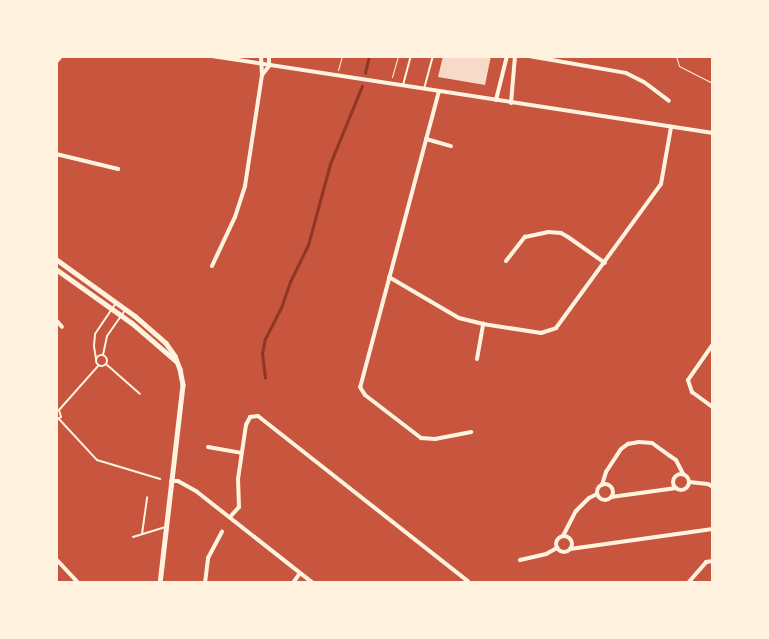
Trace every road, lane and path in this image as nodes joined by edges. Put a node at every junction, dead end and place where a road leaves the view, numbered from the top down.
1 (61, 56) edge
2 (212, 56) edge
3 (261, 56) edge
4 (269, 56) edge
5 (342, 56) edge
6 (398, 56) edge
7 (411, 56) edge
8 (433, 56) edge
9 (507, 56) edge
10 (515, 56) edge
11 (529, 56) edge
12 (676, 56) edge
13 (56, 62) edge
14 (260, 64) junction
15 (269, 66) junction
16 (262, 75) junction
17 (336, 76) junction
18 (713, 82) edge
19 (391, 84) junction
20 (403, 86) junction
21 (424, 89) junction
22 (439, 91) junction
23 (496, 100) junction
24 (669, 102) dead end
25 (511, 103) junction
26 (671, 127) junction
27 (713, 133) edge
28 (426, 139) junction
29 (451, 146) dead end
30 (56, 154) edge
31 (118, 169) dead end
32 (56, 259) edge
33 (506, 262) dead end
34 (605, 263) junction
35 (212, 266) dead end
36 (56, 269) edge
37 (389, 277) junction
38 (116, 303) junction
39 (112, 308) junction
40 (125, 310) junction
41 (121, 315) junction
42 (56, 320) edge
43 (483, 324) junction
44 (62, 327) dead end
45 (713, 344) edge
46 (102, 355) junction
47 (96, 359) junction
48 (477, 359) dead end
49 (177, 362) junction
50 (106, 364) junction
51 (99, 365) junction
52 (140, 394) dead end
53 (713, 407) edge
54 (58, 409) edge
55 (58, 420) edge
56 (472, 432) dead end
57 (208, 447) dead end
58 (241, 453) junction
59 (683, 474) junction
60 (160, 479) dead end
61 (171, 481) junction
62 (689, 482) junction
63 (602, 485) junction
64 (713, 487) edge
65 (676, 488) junction
66 (597, 494) junction
67 (147, 497) dead end
68 (611, 497) junction
69 (230, 517) junction
70 (166, 527) junction
71 (713, 529) edge
72 (222, 532) dead end
73 (142, 534) junction
74 (563, 536) junction
75 (133, 537) dead end
76 (557, 548) junction
77 (570, 549) junction
78 (56, 559) edge
79 (520, 560) dead end
80 (713, 561) edge
81 (300, 573) junction
82 (468, 581) dead end
83 (205, 582) edge
84 (312, 582) edge
85 (78, 583) edge
86 (160, 583) edge
87 (212, 583) edge
88 (293, 583) edge
89 (688, 583) edge

1 - 13 street
2 - 14 street
3 - 14 street
4 - 15 street
5 - 17 path
6 - 19 path
7 - 20 lane
8 - 21 lane
9 - 23 street
10 - 25 street
11 - 24 street
12 - 18 path
14 - 15 street
14 - 16 street
15 - 16 street
15 - 17 street
16 - 35 street
17 - 19 street
19 - 20 street
20 - 21 street
21 - 22 street
22 - 23 street
22 - 28 street
23 - 25 street
25 - 26 street
26 - 27 street
26 - 34 street
28 - 29 street
28 - 37 street
30 - 31 street
32 - 38 street
33 - 34 street
34 - 43 street
36 - 39 street
37 - 43 street
37 - 56 street
38 - 39 lane
38 - 40 street
39 - 41 street
39 - 47 lane
40 - 41 lane
40 - 49 street
41 - 46 lane
41 - 49 street
42 - 44 street
43 - 48 street
45 - 53 street
46 - 47 lane
46 - 50 lane
47 - 51 lane
49 - 61 street
50 - 51 lane
50 - 52 lane
51 - 54 lane
54 - 55 lane
55 - 60 lane
57 - 58 street
58 - 69 street
58 - 82 street
59 - 62 street
59 - 63 street
59 - 65 street
61 - 69 street
61 - 70 street
62 - 64 street
62 - 65 street
63 - 66 street
63 - 68 street
65 - 68 street
66 - 68 street
66 - 74 street
67 - 73 lane
69 - 81 street
70 - 73 lane
70 - 86 street
71 - 77 street
72 - 83 street
73 - 75 lane
74 - 76 street
74 - 77 street
76 - 77 street
76 - 79 street
78 - 85 street
80 - 89 street
81 - 84 street
81 - 88 street
83 - 87 street

